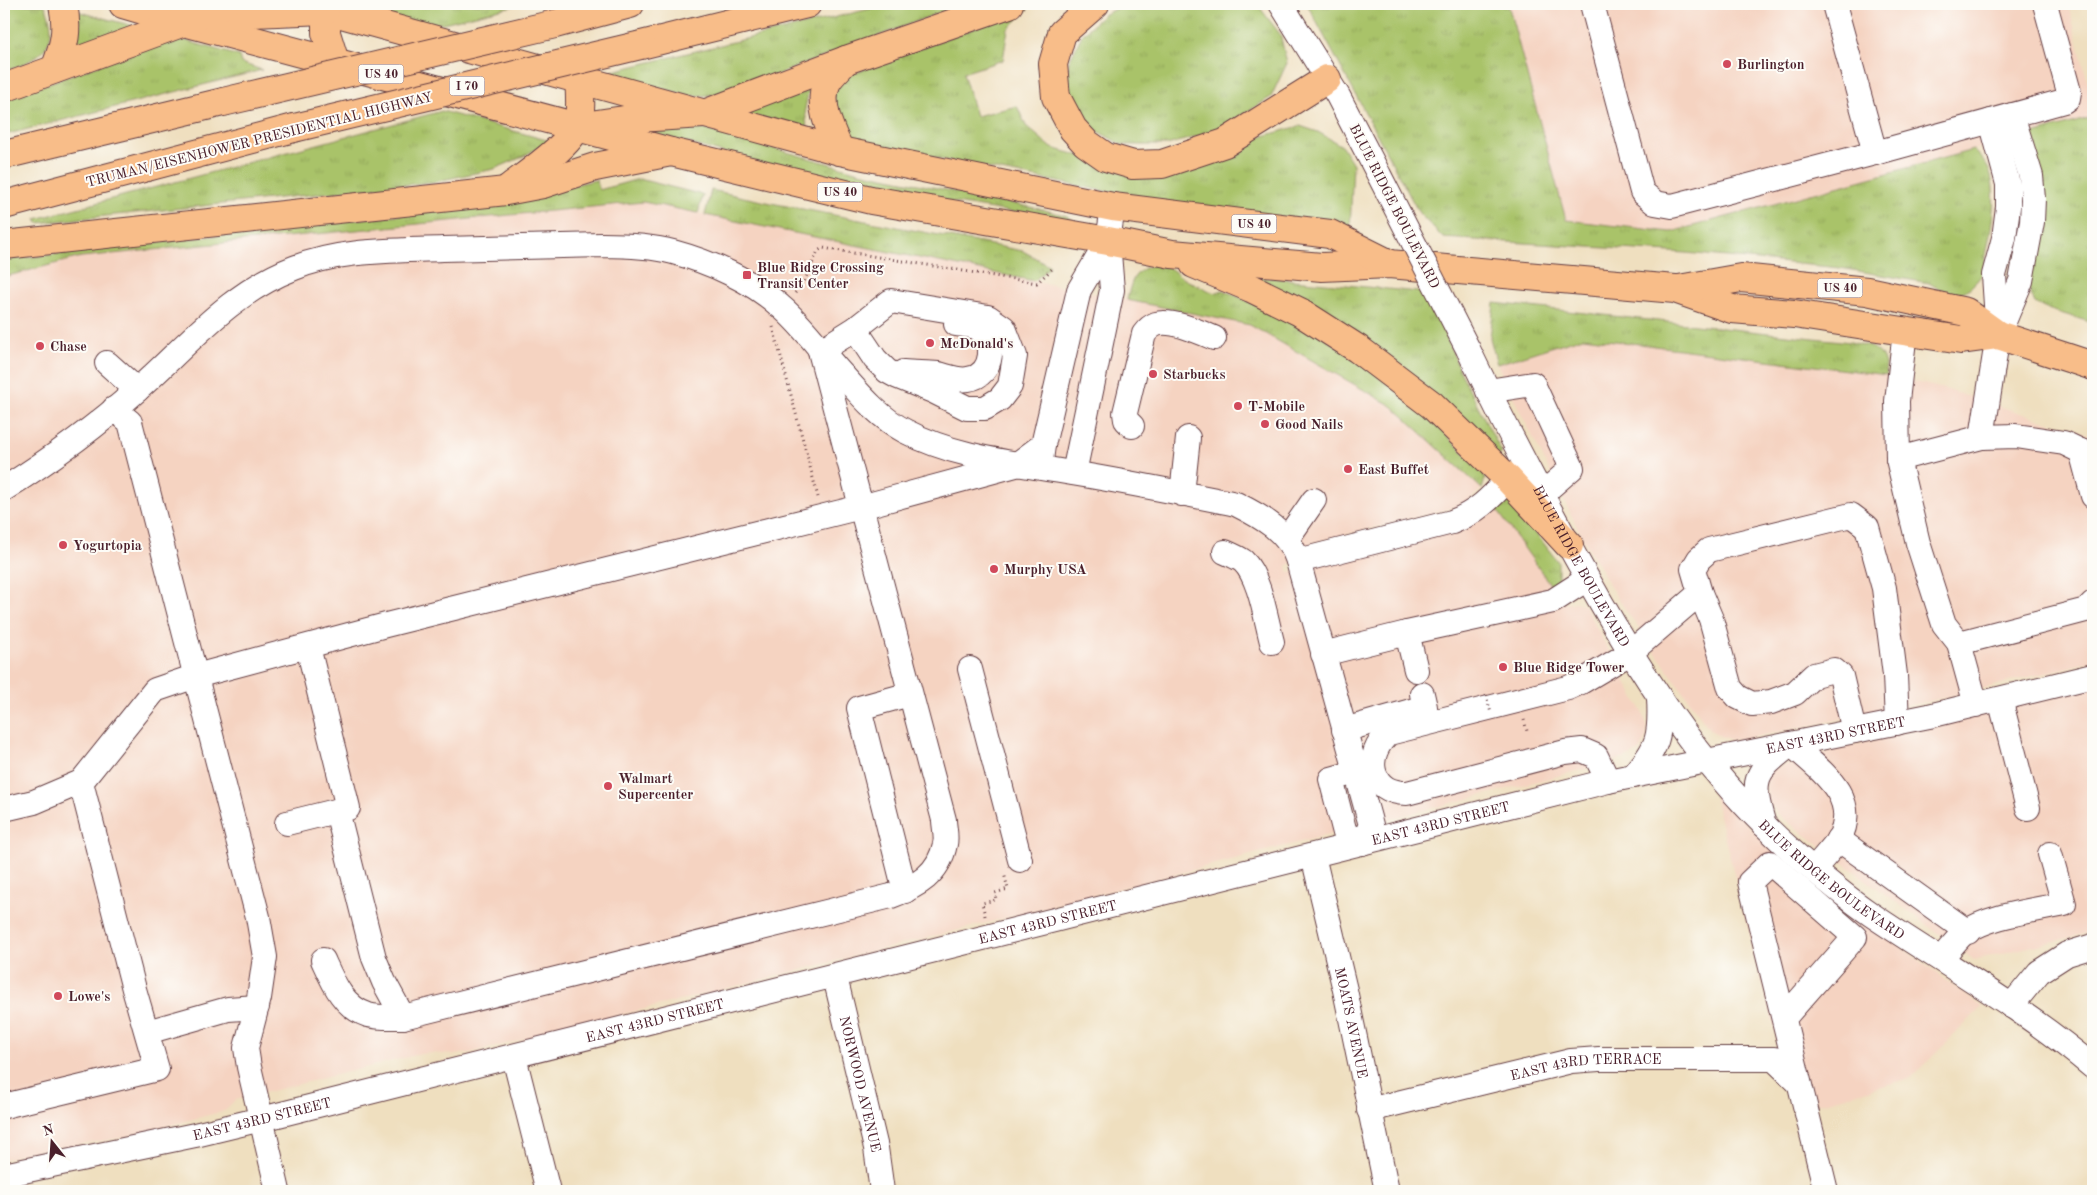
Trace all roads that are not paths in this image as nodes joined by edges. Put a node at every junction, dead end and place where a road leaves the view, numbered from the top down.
1 (63, 4) edge
2 (124, 4) edge
3 (224, 4) edge
4 (630, 4) edge
5 (807, 4) edge
6 (1009, 4) edge
7 (1095, 4) edge
8 (1281, 4) edge
9 (1592, 4) edge
10 (1834, 4) edge
11 (2044, 4) edge
12 (318, 6) edge
13 (184, 22) junction
14 (846, 60) junction
15 (335, 62) junction
16 (55, 69) junction
17 (1327, 79) junction
18 (579, 80) junction
19 (4, 88) edge
20 (704, 114) junction
21 (2001, 118) junction
22 (577, 127) junction
23 (840, 151) junction
24 (671, 152) junction
25 (1875, 153) junction
26 (4, 155) edge
27 (506, 191) junction
28 (4, 205) edge
29 (1113, 207) junction
30 (1108, 241) junction
31 (4, 245) edge
32 (1172, 254) junction
33 (1389, 264) junction
34 (1675, 289) junction
35 (891, 301) junction
36 (855, 329) junction
37 (1906, 331) junction
38 (1998, 335) junction
39 (1214, 338) dead end
40 (820, 351) junction
41 (107, 363) dead end
42 (2093, 366) edge
43 (887, 371) junction
44 (137, 390) junction
45 (1488, 391) junction
46 (114, 409) junction
47 (1132, 426) dead end
48 (1188, 438) dead end
49 (1982, 438) junction
50 (2087, 454) edge
51 (1042, 456) junction
52 (1898, 459) junction
53 (1016, 465) junction
54 (1074, 473) junction
55 (1508, 479) junction
56 (4, 489) edge
57 (1182, 494) junction
58 (1541, 495) junction
59 (2093, 496) edge
60 (1314, 500) dead end
61 (861, 507) junction
62 (1287, 539) junction
63 (1569, 545) junction
64 (1225, 552) dead end
65 (1298, 561) junction
66 (1587, 578) junction
67 (1700, 593) junction
68 (2093, 603) edge
69 (1407, 633) junction
70 (1272, 642) dead end
71 (1959, 643) junction
72 (308, 647) junction
73 (1630, 653) junction
74 (1323, 654) junction
75 (970, 668) dead end
76 (1416, 670) dead end
77 (196, 676) junction
78 (2093, 676) edge
79 (910, 694) junction
80 (1422, 694) dead end
81 (1659, 697) junction
82 (2000, 699) junction
83 (1976, 704) junction
84 (1897, 723) junction
85 (1344, 730) junction
86 (1854, 731) junction
87 (1791, 744) junction
88 (1705, 761) junction
89 (1633, 776) junction
90 (1608, 780) junction
91 (81, 782) junction
92 (2028, 808) dead end
93 (4, 809) edge
94 (342, 810) junction
95 (287, 823) dead end
96 (1764, 825) junction
97 (1838, 839) junction
98 (1362, 843) junction
99 (2050, 854) dead end
100 (1312, 856) junction
101 (1020, 860) dead end
102 (1822, 876) junction
103 (905, 891) junction
104 (1814, 902) junction
105 (1870, 914) junction
106 (1968, 932) junction
107 (1855, 937) junction
108 (2093, 946) edge
109 (1941, 959) junction
110 (323, 960) dead end
111 (835, 977) junction
112 (2010, 1006) junction
113 (257, 1007) junction
114 (403, 1017) junction
115 (1784, 1018) junction
116 (147, 1032) junction
117 (514, 1057) junction
118 (2093, 1067) edge
119 (1798, 1082) junction
120 (4, 1106) edge
121 (1369, 1110) junction
122 (262, 1119) junction
123 (4, 1175) edge
124 (4, 1185) edge
125 (5, 1191) edge
126 (278, 1191) edge
127 (548, 1191) edge
128 (882, 1191) edge
129 (1387, 1191) edge
130 (1826, 1191) edge

1 - 16 main road
2 - 13 main road, US 40
3 - 13 main road
4 - 26 main road, bridge
5 - 28 main road, TRUMAN/EISENHOWER PRESIDENTIAL HIGHWAY / I 70, bridge
6 - 14 main road
7 - 17 main road
8 - 17 street, BLUE RIDGE BOULEVARD
9 - 25 street
10 - 25 street
11 - 21 street
12 - 13 main road
12 - 15 main road
12 - 18 main road, US 40
13 - 15 main road, US 40
13 - 16 main road
14 - 20 main road
14 - 23 main road
15 - 22 main road, US 40
16 - 19 main road
17 - 45 street, BLUE RIDGE BOULEVARD, bridge
18 - 20 main road, US 40
18 - 22 main road
20 - 22 main road
20 - 23 main road, US 40
21 - 25 street
21 - 38 street
22 - 24 main road, US 40
22 - 27 main road
23 - 29 main road, US 40
24 - 27 main road
24 - 30 main road, US 40
27 - 31 main road
29 - 30 street
29 - 33 main road, US 40
30 - 32 main road, US 40
30 - 51 street
30 - 54 street
32 - 33 main road, US 40
32 - 55 main road
33 - 34 main road, US 40
34 - 37 main road, US 40
34 - 38 main road, US 40
35 - 36 street
35 - 43 street
35 - 43 street
36 - 40 street
36 - 43 street
37 - 38 main road, US 40
37 - 52 street
38 - 42 main road, US 40
38 - 49 street
39 - 47 street
40 - 44 street
40 - 53 street
40 - 61 street
41 - 44 street
44 - 46 street
45 - 58 street, BLUE RIDGE BOULEVARD
45 - 58 street
46 - 56 street
46 - 77 street
48 - 57 street
49 - 50 street
49 - 52 street
50 - 59 street
51 - 53 street
51 - 54 street
52 - 71 street
53 - 61 street
54 - 57 street
55 - 63 main road
55 - 65 street
57 - 62 street
58 - 63 street, BLUE RIDGE BOULEVARD
60 - 62 street
61 - 72 street
61 - 79 street
62 - 65 street
63 - 66 street, BLUE RIDGE BOULEVARD
64 - 70 street
65 - 74 street
66 - 69 street
66 - 73 street, BLUE RIDGE BOULEVARD
67 - 73 street
67 - 84 street
67 - 86 street
68 - 71 street
69 - 74 street
69 - 76 street
71 - 83 street
72 - 77 street
72 - 94 street
73 - 81 street, BLUE RIDGE BOULEVARD
73 - 90 street
74 - 85 street
75 - 101 street
77 - 91 street
77 - 113 street
78 - 82 street, EAST 43RD STREET
79 - 103 street
79 - 103 street
80 - 85 street
81 - 88 street, BLUE RIDGE BOULEVARD
81 - 89 street
82 - 83 street, EAST 43RD STREET
82 - 92 street
83 - 84 street, EAST 43RD STREET
84 - 86 street, EAST 43RD STREET
85 - 98 street
86 - 87 street, EAST 43RD STREET
87 - 88 street, EAST 43RD STREET
87 - 96 street
87 - 97 street
88 - 89 street, EAST 43RD STREET
88 - 96 street, BLUE RIDGE BOULEVARD
89 - 90 street, EAST 43RD STREET
90 - 98 street, EAST 43RD STREET
91 - 93 street
91 - 116 street
94 - 95 street
94 - 114 street
96 - 102 street, BLUE RIDGE BOULEVARD
97 - 102 street
97 - 106 street
98 - 100 street, EAST 43RD STREET
99 - 106 street
100 - 111 street, EAST 43RD STREET
100 - 121 street, MOATS AVENUE
102 - 104 street
102 - 105 street, BLUE RIDGE BOULEVARD
103 - 114 street
104 - 107 street
104 - 115 street
105 - 107 street
105 - 109 street, BLUE RIDGE BOULEVARD
106 - 109 street
107 - 115 street
108 - 112 street
109 - 112 street, BLUE RIDGE BOULEVARD
110 - 114 street
111 - 117 street, EAST 43RD STREET
111 - 128 street, NORWOOD AVENUE
112 - 118 street, BLUE RIDGE BOULEVARD
113 - 116 street
113 - 122 street
115 - 119 street
116 - 120 street
117 - 122 street, EAST 43RD STREET
117 - 127 street
119 - 121 street, EAST 43RD TERRACE
119 - 130 street
121 - 129 street, MOATS AVENUE
122 - 123 street, EAST 43RD STREET
122 - 126 street
124 - 125 street

